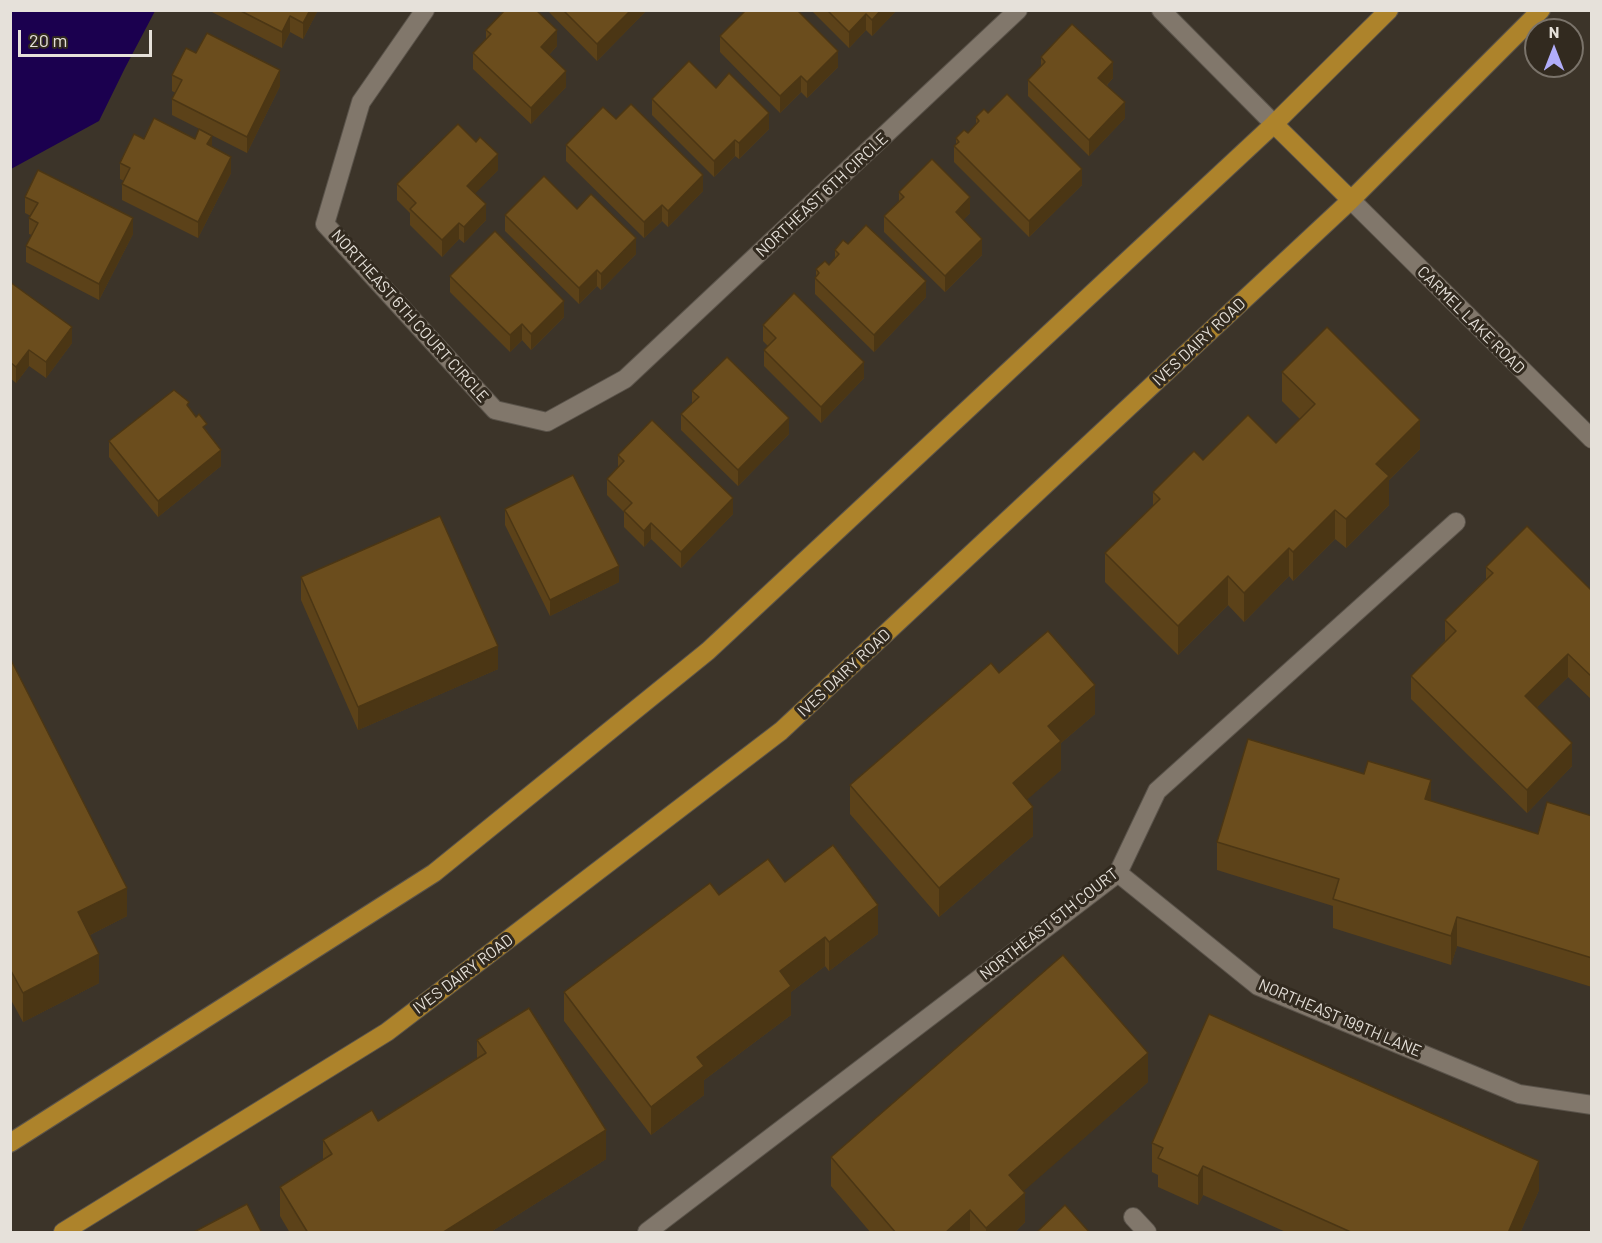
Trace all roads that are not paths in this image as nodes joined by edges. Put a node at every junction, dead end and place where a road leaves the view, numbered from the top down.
1 (425, 10) edge
2 (1018, 10) edge
3 (1161, 10) edge
4 (1389, 10) edge
5 (1541, 10) edge
6 (1274, 124) junction
7 (1351, 200) junction
8 (625, 379) joint
9 (1592, 439) edge
10 (1456, 522) dead end
11 (1118, 873) junction
12 (1592, 1105) edge
13 (10, 1143) edge
14 (1133, 1217) dead end
15 (63, 1233) edge
16 (647, 1233) edge
17 (1147, 1233) edge

1 - 8 street, NORTHEAST 6TH COURT CIRCLE
2 - 8 street, NORTHEAST 6TH CIRCLE
3 - 6 street
4 - 6 main road
5 - 7 main road, IVES DAIRY ROAD
6 - 7 main road
6 - 13 main road
7 - 9 street, CARMEL LAKE ROAD
7 - 15 main road, IVES DAIRY ROAD
10 - 11 street, NORTHEAST 5TH COURT
11 - 12 street, NORTHEAST 199TH LANE
11 - 16 street, NORTHEAST 5TH COURT
14 - 17 street

